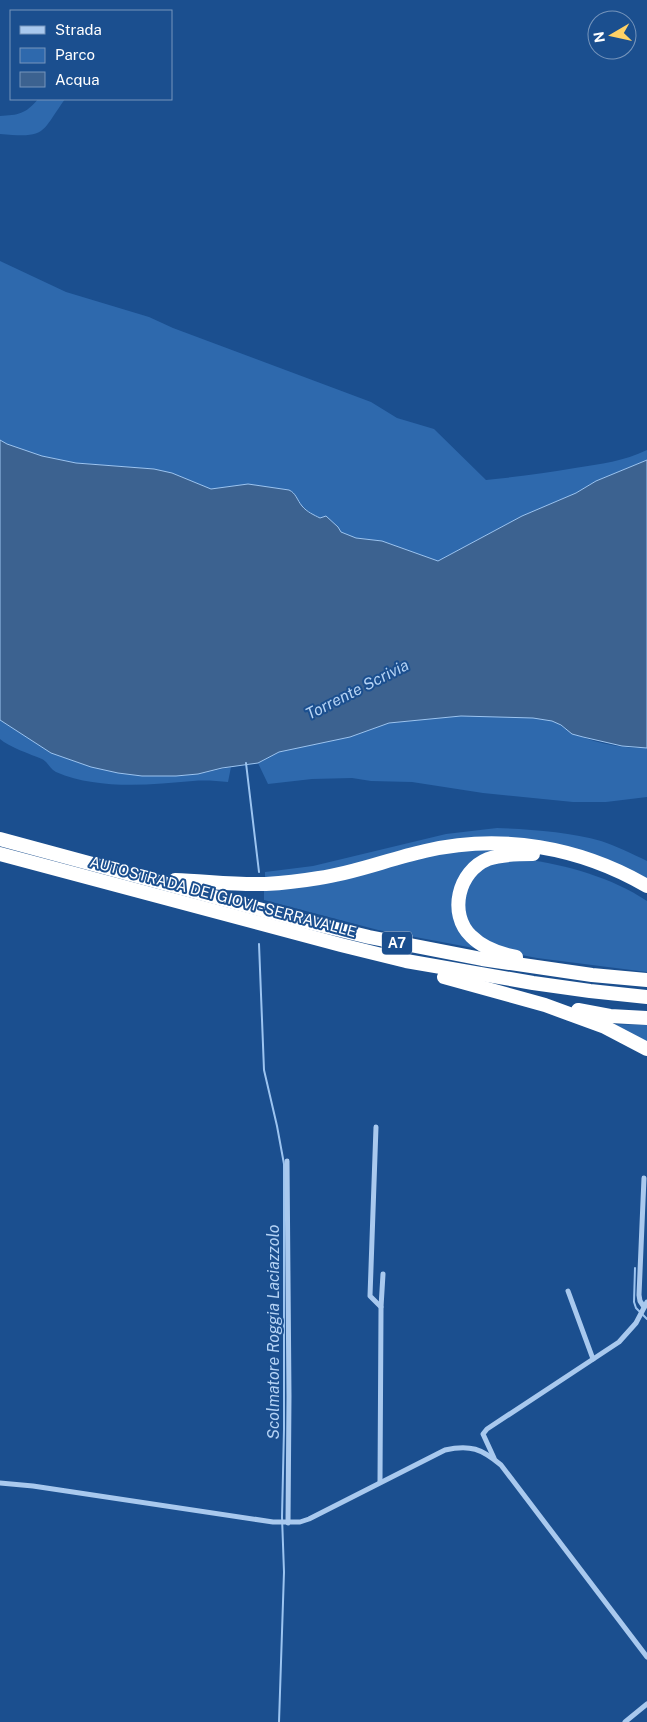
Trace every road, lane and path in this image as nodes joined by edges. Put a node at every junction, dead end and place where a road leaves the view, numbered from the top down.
1 (0, 839) edge
2 (0, 854) edge
3 (152, 880) junction
4 (647, 886) edge
5 (647, 896) edge
6 (341, 946) junction
7 (592, 975) junction
8 (647, 980) edge
9 (647, 997) edge
10 (545, 1005) junction
11 (647, 1018) edge
12 (647, 1049) edge
13 (376, 1127) dead end
14 (287, 1161) dead end
15 (644, 1178) dead end
16 (383, 1274) dead end
17 (568, 1292) dead end
18 (646, 1305) edge
19 (381, 1307) junction
20 (593, 1360) junction
21 (495, 1460) junction
22 (380, 1482) junction
23 (0, 1483) edge
24 (286, 1522) junction
25 (647, 1657) edge
26 (647, 1704) edge
27 (625, 1722) edge

1 - 3 highway, AUTOSTRADA DEI GIOVI - SERRAVALLE / A7
2 - 6 highway, AUTOSTRADA DEI GIOVI - SERRAVALLE / A7
3 - 4 highway
3 - 7 highway, AUTOSTRADA DEI GIOVI - SERRAVALLE / A7
5 - 7 highway
6 - 9 highway, AUTOSTRADA DEI GIOVI - SERRAVALLE / A7
6 - 10 highway
7 - 8 highway, AUTOSTRADA DEI GIOVI - SERRAVALLE / A7
10 - 11 highway
10 - 12 highway
13 - 19 street
14 - 24 street
15 - 18 street
16 - 19 street
17 - 20 street
18 - 20 street
19 - 22 street
20 - 21 street
21 - 22 street
21 - 25 street
22 - 24 street
23 - 24 street
26 - 27 street

